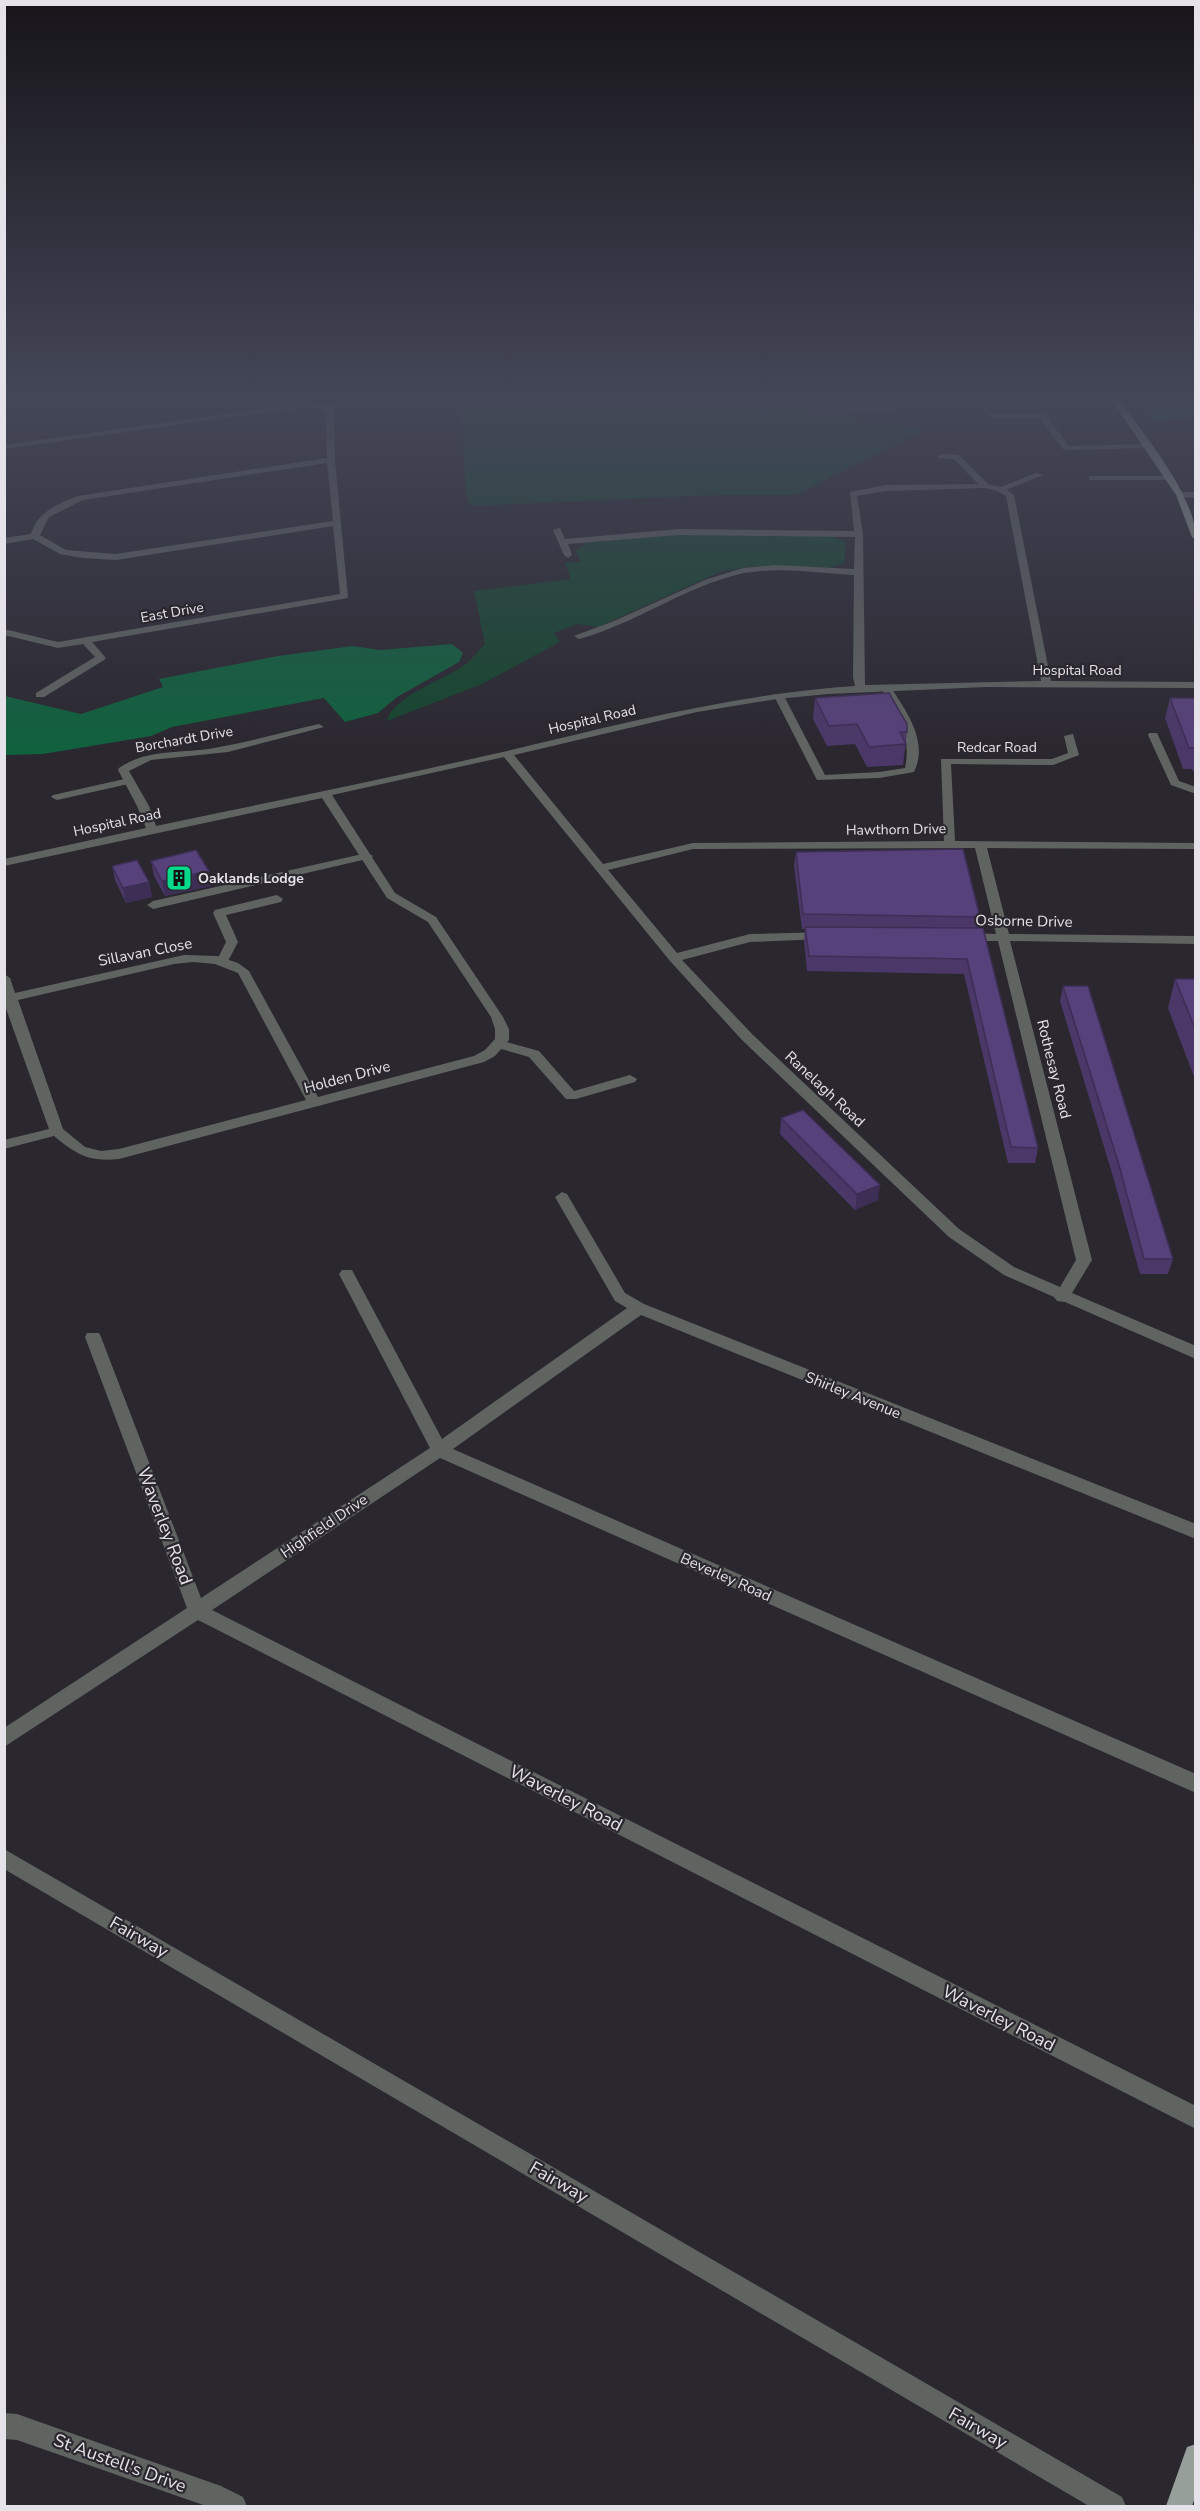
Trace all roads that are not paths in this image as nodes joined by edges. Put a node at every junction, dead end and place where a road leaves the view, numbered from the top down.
1 (46, 516) edge
2 (337, 516) edge
3 (856, 516) edge
4 (1014, 516) edge
5 (1188, 516) edge
6 (338, 523) junction
7 (557, 530) dead end
8 (859, 534) junction
9 (35, 536) junction
10 (1196, 537) edge
11 (4, 541) edge
12 (562, 542) junction
13 (568, 555) dead end
14 (859, 573) junction
15 (4, 632) edge
16 (579, 636) dead end
17 (85, 640) junction
18 (1047, 684) junction
19 (1196, 685) edge
20 (886, 688) junction
21 (861, 690) junction
22 (40, 695) dead end
23 (779, 696) junction
24 (319, 727) dead end
25 (1153, 735) dead end
26 (1069, 736) dead end
27 (507, 754) junction
28 (129, 781) junction
29 (1196, 791) edge
30 (325, 794) junction
31 (57, 797) dead end
32 (152, 830) junction
33 (950, 844) junction
34 (980, 844) junction
35 (1196, 846) edge
36 (367, 856) junction
37 (4, 863) edge
38 (600, 868) junction
39 (277, 899) dead end
40 (153, 905) dead end
41 (838, 935) edge
42 (957, 937) edge
43 (1004, 937) junction
44 (1196, 940) edge
45 (674, 958) junction
46 (223, 960) junction
47 (4, 978) edge
48 (8, 998) edge
49 (499, 1044) junction
50 (630, 1079) dead end
51 (314, 1102) junction
52 (57, 1131) junction
53 (4, 1145) edge
54 (562, 1197) dead end
55 (347, 1274) dead end
56 (1062, 1297) junction
57 (639, 1308) junction
58 (93, 1337) dead end
59 (1196, 1353) edge
60 (439, 1450) junction
61 (1196, 1532) edge
62 (197, 1611) junction
63 (4, 1738) edge
64 (1196, 1784) edge
65 (4, 1858) edge
66 (1196, 2118) edge
67 (4, 2426) edge
68 (1196, 2456) edge
69 (234, 2506) edge
70 (1113, 2506) edge
71 (1179, 2506) edge

1 - 9 street
2 - 6 street
3 - 8 street
4 - 18 street
5 - 10 main road
6 - 9 street
6 - 17 street, East Drive
7 - 12 street
8 - 12 street
8 - 14 street
9 - 11 street
12 - 13 street
14 - 16 street
14 - 21 street
15 - 17 street, East Drive
17 - 22 street
18 - 19 street, Hospital Road
18 - 20 street, Hospital Road
20 - 21 street, Hospital Road
20 - 23 street
21 - 23 street, Hospital Road
23 - 27 street, Hospital Road
24 - 28 street, Borchardt Drive
25 - 29 street
26 - 33 street, Redcar Road
27 - 30 street, Hospital Road
27 - 38 street, Ranelagh Road
28 - 31 street
28 - 32 street
30 - 32 street, Hospital Road
30 - 36 street
32 - 37 street, Hospital Road
33 - 34 street, Hawthorn Drive
33 - 38 street, Hawthorn Drive
34 - 35 street, Hawthorn Drive
34 - 43 street, Rothesay Road
36 - 40 street
36 - 49 street
38 - 45 street, Ranelagh Road
39 - 46 street
41 - 45 street
42 - 43 street, Osborne Drive
43 - 44 street, Osborne Drive
43 - 56 street, Rothesay Road
45 - 56 street, Ranelagh Road
46 - 48 street, Sillavan Close
46 - 51 street
47 - 48 street
48 - 52 street
49 - 50 street
49 - 51 street, Holden Drive
51 - 52 street, Holden Drive
52 - 53 street
54 - 57 street, Shirley Avenue
55 - 60 street
56 - 59 street, Ranelagh Road
57 - 60 street, Highfield Drive
57 - 61 street, Shirley Avenue
58 - 62 street, Waverley Road
60 - 62 street, Highfield Drive
60 - 64 street, Beverley Road
62 - 63 street, Highfield Drive
62 - 66 street, Waverley Road
65 - 70 street, Fairway
67 - 69 street, St Austell's Drive
68 - 71 main road

